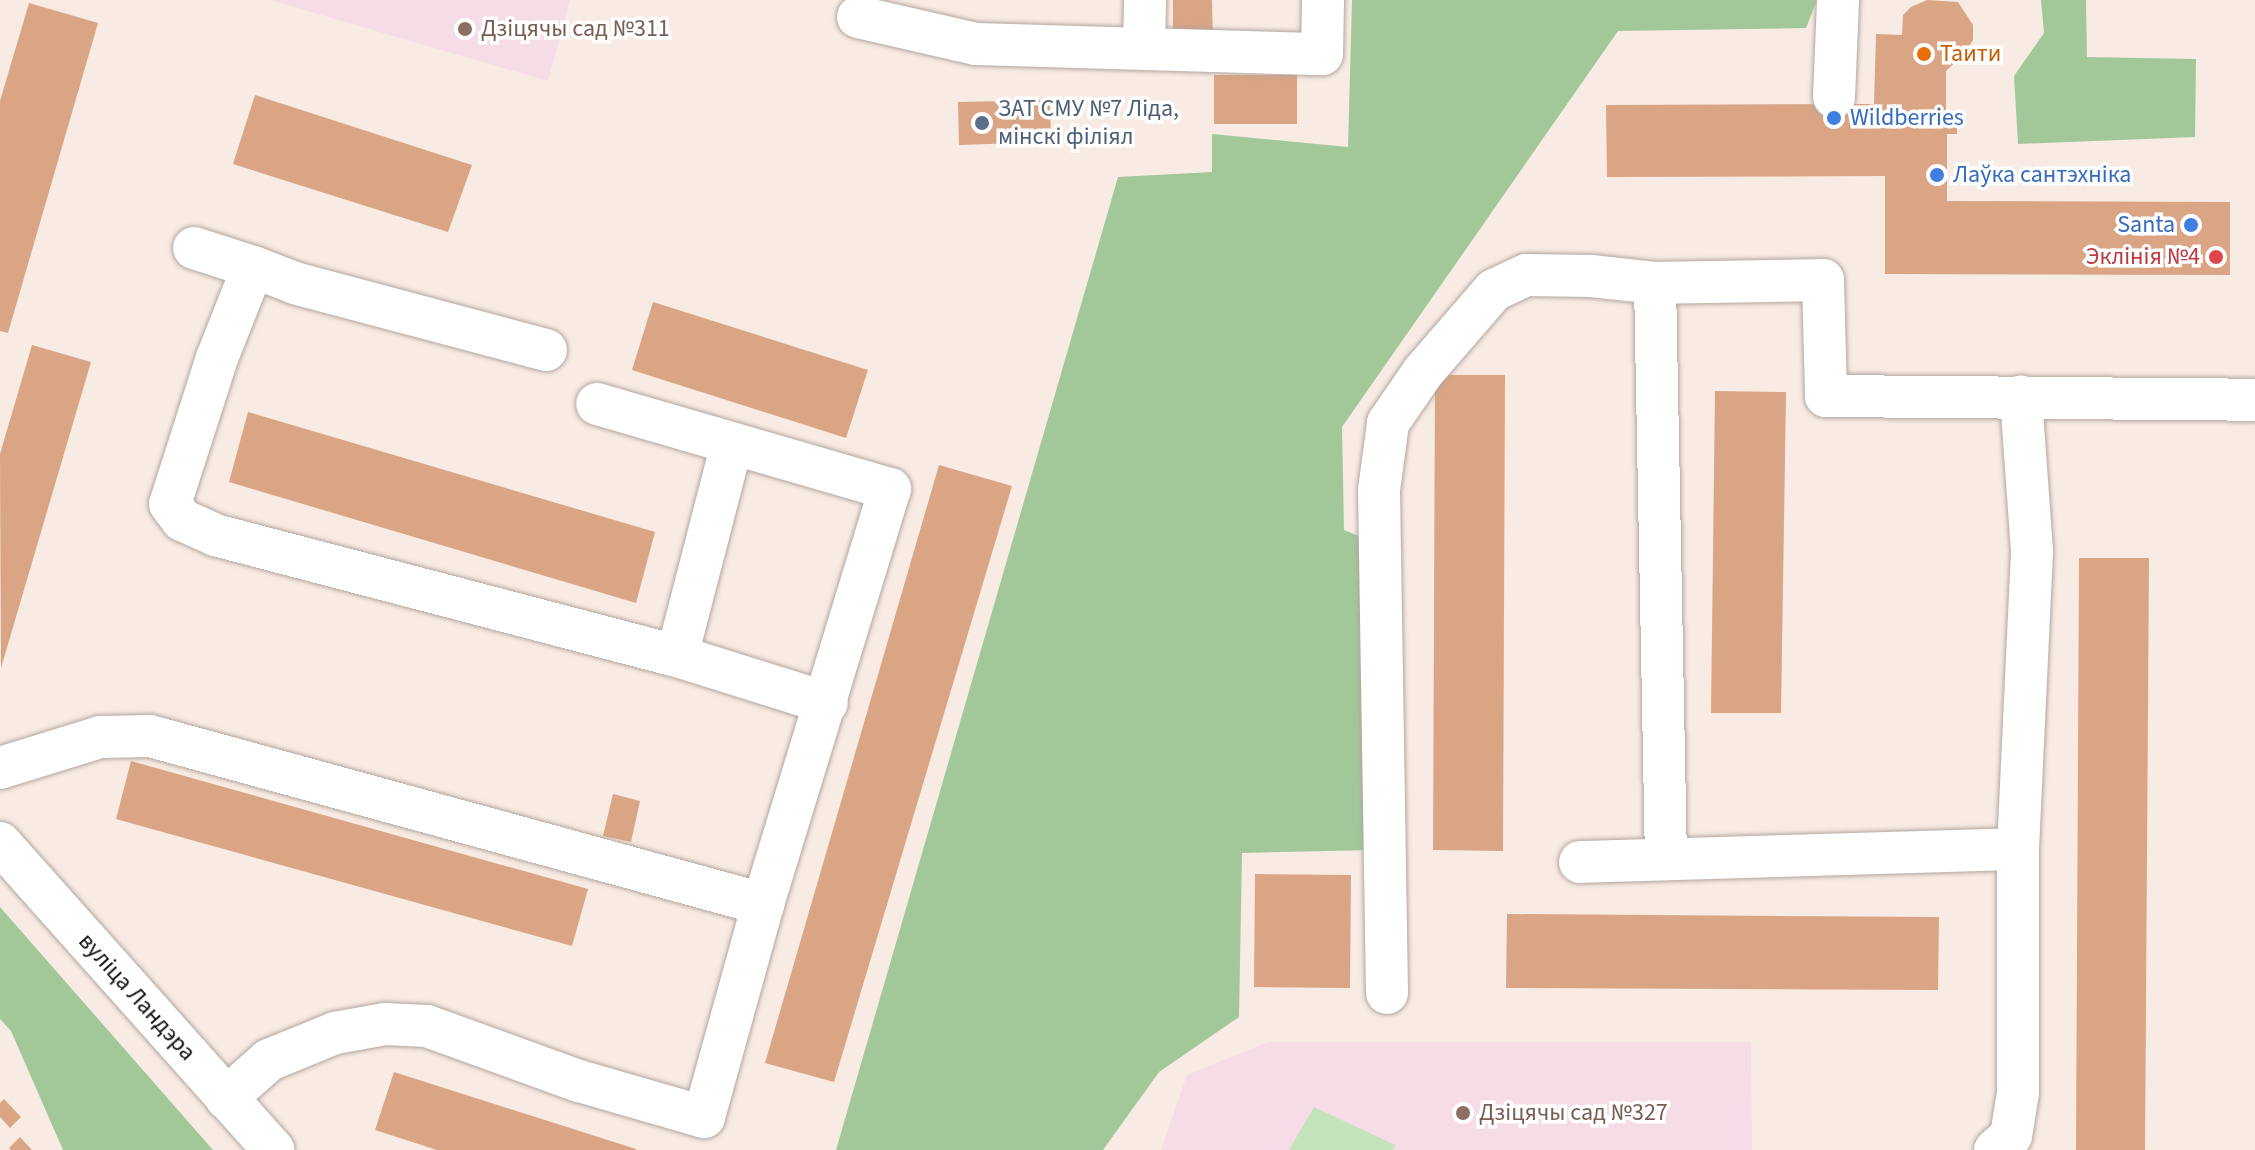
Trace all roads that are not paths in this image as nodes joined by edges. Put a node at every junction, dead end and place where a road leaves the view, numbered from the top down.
1 (1145, 0) edge
2 (1323, 0) edge
3 (1838, 0) edge
4 (858, 17) dead end
5 (1144, 49) junction
6 (1834, 97) dead end
7 (194, 248) dead end
8 (253, 267) junction
9 (1655, 283) junction
10 (546, 350) dead end
11 (2021, 396) junction
12 (2255, 400) edge
13 (597, 404) dead end
14 (732, 444) junction
15 (677, 656) junction
16 (827, 703) junction
17 (0, 768) edge
18 (0, 843) edge
19 (2018, 849) junction
20 (1666, 859) junction
21 (1580, 862) dead end
22 (763, 904) junction
23 (1387, 993) dead end
24 (226, 1098) junction
25 (274, 1150) edge
26 (1995, 1150) edge

1 - 5 street
2 - 5 street
3 - 6 street
4 - 5 street
7 - 8 street
8 - 10 street
8 - 15 street
9 - 11 street
9 - 20 street
9 - 23 street
11 - 12 street
11 - 19 street
13 - 14 street
14 - 15 street
14 - 16 street
15 - 16 street
16 - 22 street
17 - 22 street
18 - 24 street, вуліца Ландэра
19 - 20 street
19 - 26 street
20 - 21 street
22 - 24 street
24 - 25 street, вуліца Ландэра

